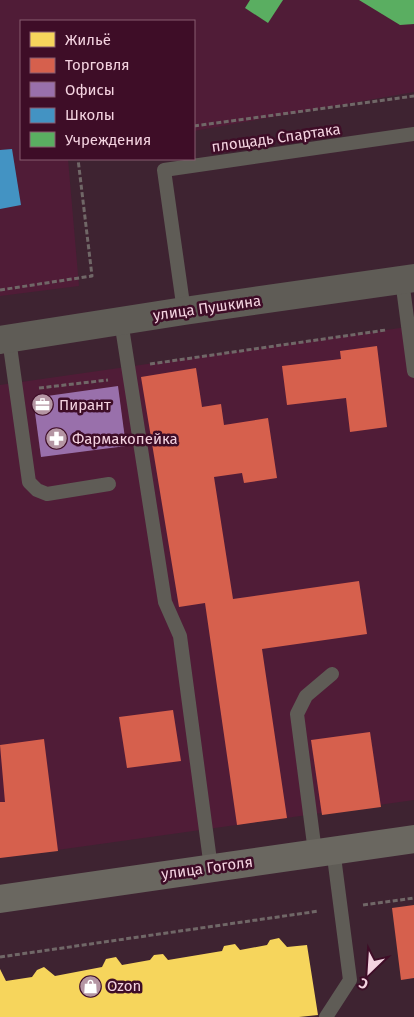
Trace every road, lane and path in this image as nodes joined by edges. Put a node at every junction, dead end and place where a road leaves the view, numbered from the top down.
1 (414, 96) edge
2 (195, 126) edge
3 (414, 134) edge
4 (78, 160) edge
5 (408, 279) edge
6 (0, 290) edge
7 (184, 311) junction
8 (121, 321) junction
9 (408, 327) junction
10 (4, 339) edge
11 (128, 367) junction
12 (414, 371) edge
13 (17, 391) junction
14 (110, 484) dead end
15 (332, 674) dead end
16 (414, 839) edge
17 (324, 851) junction
18 (211, 868) junction
19 (414, 898) edge
20 (0, 899) edge
21 (341, 908) junction
22 (0, 957) edge
23 (326, 1017) edge

1 - 2 path
3 - 7 lane, площадь Спартака
4 - 6 path
5 - 7 street, улица Пушкина
5 - 9 lane
7 - 8 street, улица Пушкина
8 - 10 street, улица Пушкина
8 - 11 lane
9 - 11 path
9 - 12 lane
10 - 13 lane
11 - 13 path
11 - 18 lane
13 - 14 lane
15 - 17 lane
16 - 17 street, улица Гоголя
17 - 18 street, улица Гоголя
17 - 21 lane
18 - 20 street, улица Гоголя
19 - 21 path
21 - 22 path
21 - 23 lane

